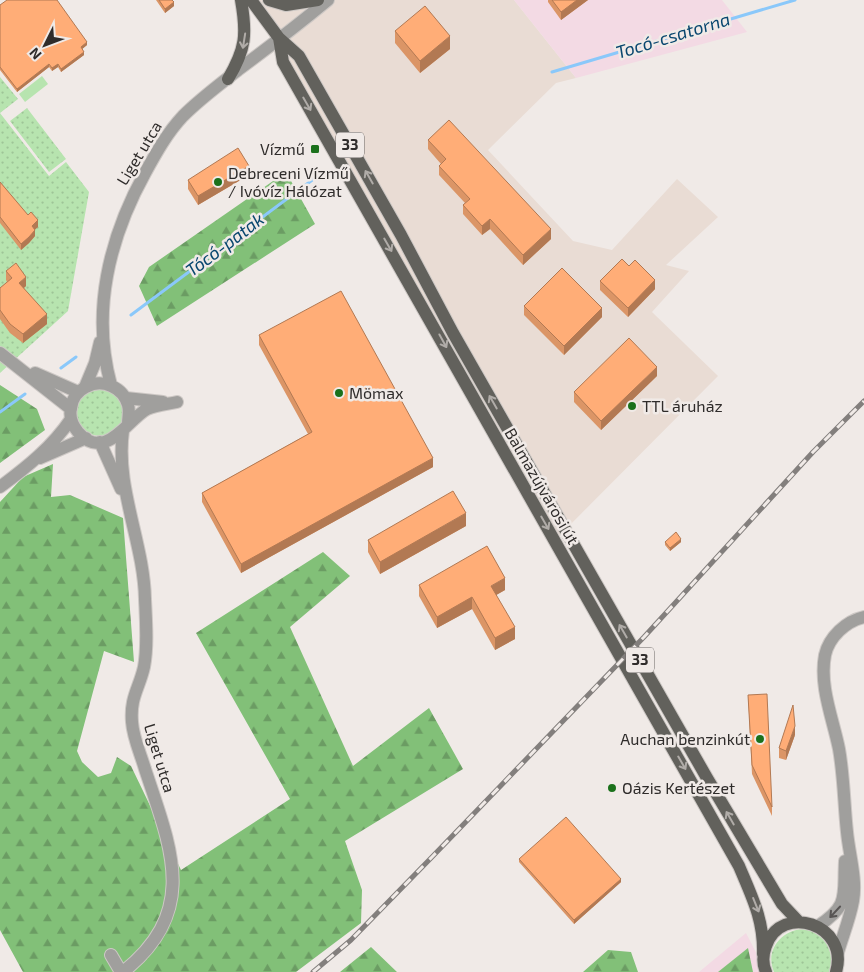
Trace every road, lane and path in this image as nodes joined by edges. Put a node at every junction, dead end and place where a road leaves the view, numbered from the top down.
1 (241, 0) edge
2 (251, 0) edge
3 (269, 0) edge
4 (318, 0) edge
5 (328, 0) edge
6 (279, 38) junction
7 (228, 79) junction
8 (102, 330) junction
9 (0, 353) edge
10 (16, 364) junction
11 (111, 385) junction
12 (82, 390) junction
13 (126, 398) junction
14 (71, 414) junction
15 (125, 427) junction
16 (86, 438) junction
17 (100, 442) junction
18 (34, 461) junction
19 (0, 487) edge
20 (129, 507) junction
21 (864, 616) edge
22 (846, 831) junction
23 (800, 922) junction
24 (818, 926) junction
25 (838, 952) junction
26 (111, 954) dead end
27 (763, 954) junction
28 (122, 972) edge
29 (766, 972) edge
30 (836, 972) edge

1 -> 7 main road
2 - 6 main road, Balmazújvárosi út / 33
3 - 4 main road
5 - 6 street, Liget utca
6 - 7 street, Liget utca
23 -> 6 main road, Balmazújvárosi út / 33
6 -> 27 main road, Balmazújvárosi út / 33
7 - 8 street, Liget utca
8 - 11 street, Liget utca
8 - 12 street, Liget utca
9 - 10 street
10 - 12 street
10 - 14 street
11 - 12 street
11 - 13 street
12 - 14 street
13 - 15 street
13 - 15 street
14 - 16 street
14 - 18 street
15 - 17 street
15 - 20 street, Liget utca
16 - 17 street
16 - 18 street
17 - 20 street, Liget utca
18 - 19 street
20 - 28 street, Liget utca
21 - 22 street
22 -> 24 street
22 - 25 street
23 - 24 main road
23 - 27 main road
24 - 25 main road
25 - 30 main road
26 - 28 street
27 - 29 main road, 33

